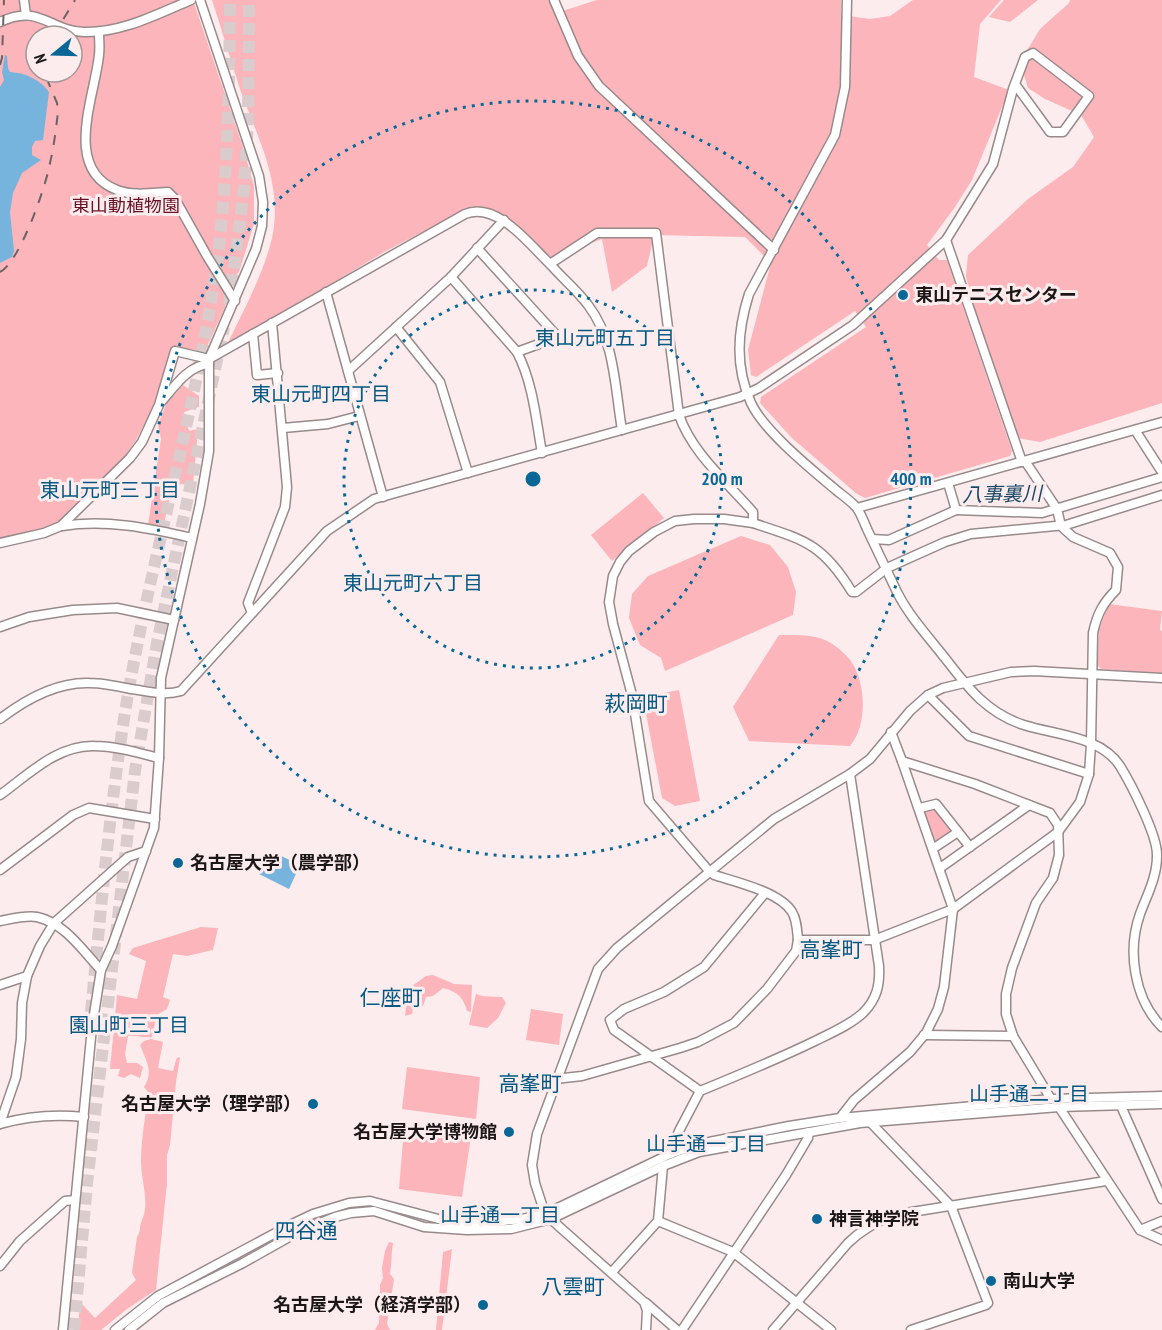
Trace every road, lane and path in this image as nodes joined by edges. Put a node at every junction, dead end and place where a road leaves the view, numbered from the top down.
1 (24, 0) edge
2 (191, 0) edge
3 (200, 0) edge
4 (555, 0) edge
5 (847, 0) edge
6 (26, 15) junction
7 (0, 22) edge
8 (99, 32) junction
9 (1015, 84) junction
10 (504, 220) junction
11 (946, 240) junction
12 (477, 248) junction
13 (774, 250) junction
14 (550, 264) junction
15 (451, 277) junction
16 (326, 292) junction
17 (235, 301) junction
18 (272, 323) junction
19 (396, 327) junction
20 (253, 334) junction
21 (518, 352) junction
22 (209, 361) junction
23 (348, 371) junction
24 (278, 373) junction
25 (747, 394) junction
26 (159, 405) junction
27 (680, 414) junction
28 (359, 416) junction
29 (1162, 422) edge
30 (283, 428) junction
31 (622, 430) junction
32 (1135, 430) junction
33 (542, 453) junction
34 (1024, 462) junction
35 (468, 473) junction
36 (1162, 474) edge
37 (948, 483) junction
38 (1162, 495) edge
39 (383, 497) junction
40 (857, 508) junction
41 (1057, 509) junction
42 (956, 510) junction
43 (753, 523) junction
44 (61, 526) junction
45 (1061, 526) junction
46 (192, 538) junction
47 (872, 539) junction
48 (0, 543) edge
49 (886, 568) junction
50 (252, 613) junction
51 (174, 621) junction
52 (0, 627) edge
53 (1092, 674) junction
54 (1162, 678) edge
55 (965, 683) junction
56 (161, 693) junction
57 (928, 695) junction
58 (0, 719) edge
59 (891, 732) junction
60 (1091, 744) junction
61 (159, 758) junction
62 (902, 760) junction
63 (850, 774) junction
64 (1089, 774) junction
65 (0, 795) edge
66 (1029, 805) junction
67 (920, 808) junction
68 (155, 819) junction
69 (958, 832) junction
70 (1058, 832) junction
71 (970, 847) junction
72 (934, 848) junction
73 (146, 851) junction
74 (940, 868) junction
75 (0, 870) edge
76 (709, 871) junction
77 (765, 893) junction
78 (953, 909) junction
79 (0, 921) edge
80 (54, 923) junction
81 (798, 940) junction
82 (874, 940) junction
83 (101, 970) junction
84 (27, 976) junction
85 (0, 985) edge
86 (1162, 1027) edge
87 (924, 1035) junction
88 (1013, 1036) junction
89 (652, 1056) junction
90 (555, 1079) junction
91 (700, 1091) junction
92 (1162, 1096) edge
93 (1051, 1099) junction
94 (1162, 1104) edge
95 (1121, 1106) junction
96 (1059, 1107) junction
97 (84, 1117) junction
98 (840, 1118) junction
99 (870, 1122) junction
100 (0, 1124) edge
101 (809, 1132) junction
102 (670, 1154) junction
103 (663, 1166) junction
104 (1106, 1181) junction
105 (1162, 1199) edge
106 (75, 1200) junction
107 (951, 1206) junction
108 (548, 1216) junction
109 (658, 1221) junction
110 (1162, 1221) edge
111 (1140, 1230) junction
112 (1162, 1240) edge
113 (733, 1252) junction
114 (0, 1266) edge
115 (612, 1272) junction
116 (644, 1302) junction
117 (796, 1302) junction
118 (63, 1330) edge
119 (115, 1330) edge
120 (129, 1330) edge
121 (646, 1330) edge
122 (680, 1330) edge
123 (773, 1330) edge
124 (831, 1330) edge
125 (911, 1330) edge

1 - 6 street
2 - 8 street
3 - 17 street
4 - 13 street
5 - 13 street
6 - 7 street
6 - 8 street
8 - 17 street
9 - 9 street
9 - 11 street
10 - 12 street
10 - 14 street
10 - 16 street
11 - 25 street
11 - 34 street
12 - 15 street
12 - 21 street
13 - 25 street
14 - 27 street
14 - 31 street
15 - 19 street
15 - 21 street
16 - 18 street
16 - 23 street
17 - 22 street
18 - 20 street
18 - 24 street
19 - 23 street
19 - 35 street
20 - 22 street
20 - 24 street
21 - 33 street
22 - 26 street
22 - 26 street
22 - 46 street
23 - 28 street
24 - 30 street
25 - 27 street
25 - 40 street
26 - 44 street
27 - 31 street
27 - 43 street
28 - 30 street
28 - 39 street
29 - 32 street
30 - 50 street
31 - 33 street
32 - 34 street
32 - 36 street
33 - 35 street
34 - 37 street
34 - 41 street
35 - 39 street
36 - 41 street
37 - 40 street
37 - 42 street
38 - 45 street
39 - 50 street
40 - 47 street
41 - 42 street
41 - 45 street
42 - 47 street
43 - 49 street
43 - 76 street
44 - 46 street
44 - 48 street
45 - 49 street
45 - 53 street
46 - 51 street
47 - 49 street
49 - 55 street
50 - 56 street
51 - 52 street
51 - 56 street
53 - 54 street
53 - 55 street
53 - 60 street
55 - 57 street
55 - 60 street
56 - 58 street
56 - 61 street
57 - 59 street
57 - 64 street
59 - 62 street
59 - 63 street
60 - 64 street
60 - 86 street
61 - 65 street
61 - 68 street
62 - 66 street
62 - 67 street
63 - 76 street
63 - 82 street
64 - 70 street
66 - 70 street
66 - 71 street
67 - 69 street
67 - 72 street
68 - 73 street
68 - 75 street
69 - 71 street
69 - 72 street
70 - 78 street
70 - 88 street
71 - 74 street
72 - 74 street
73 - 80 street
73 - 83 street
74 - 78 street
76 - 77 street
76 - 90 street
77 - 81 street
77 - 89 street
78 - 82 street
78 - 87 street
79 - 80 street
80 - 83 street
80 - 84 street
81 - 82 street
81 - 89 street
82 - 91 street
83 - 97 street
84 - 85 street
84 - 100 street
87 - 88 street
87 - 98 street
88 - 93 street
89 - 90 street
89 - 91 street
90 - 108 street
91 - 102 street
92 - 93 street
93 - 98 street
94 - 95 street
95 - 96 street
95 - 105 street
96 - 99 street
96 - 104 street
97 - 100 street
97 - 106 street
98 - 102 street
99 - 101 street
99 - 107 street
101 - 103 street
101 - 113 street
102 - 108 street
103 - 108 street
103 - 109 street
104 - 107 street
104 - 111 street
106 - 114 street
106 - 118 street
107 - 117 street
107 - 125 street
108 - 115 street
108 - 119 street
108 - 120 street
109 - 113 street
109 - 115 street
110 - 111 street
111 - 112 street
113 - 117 street
113 - 122 street
115 - 116 street
116 - 121 street
116 - 122 street
117 - 123 street
117 - 124 street

